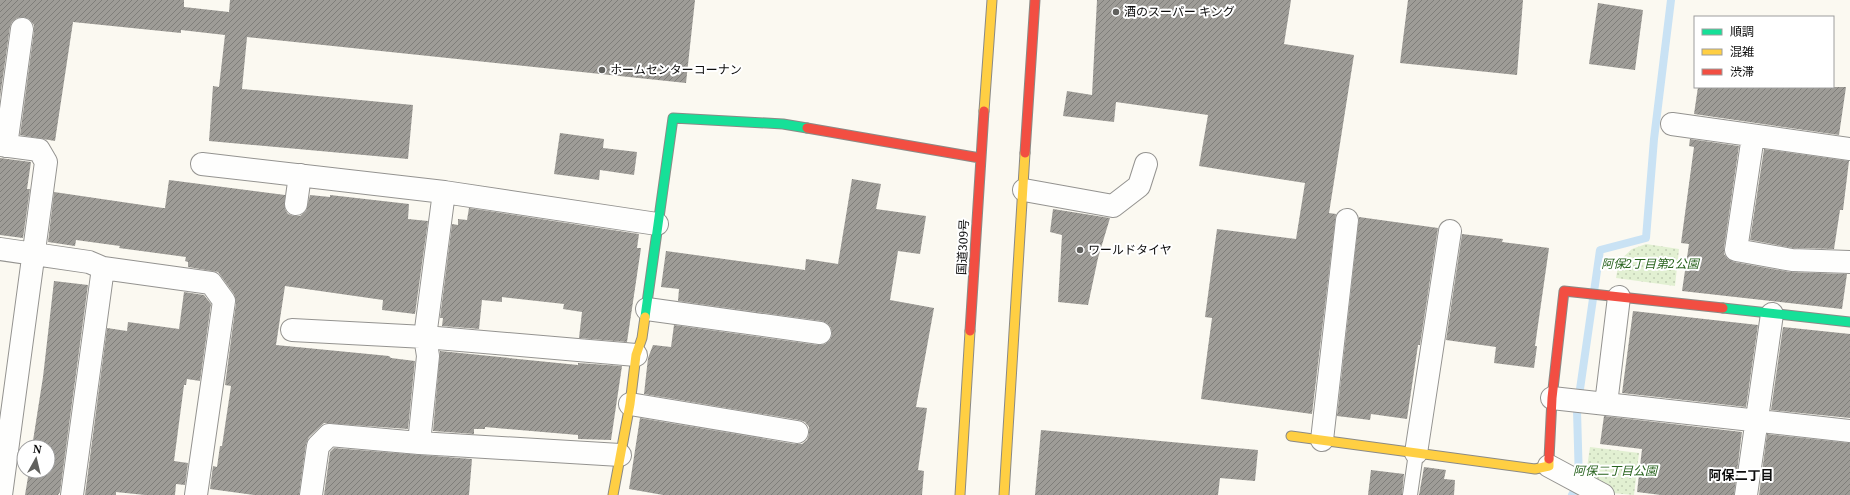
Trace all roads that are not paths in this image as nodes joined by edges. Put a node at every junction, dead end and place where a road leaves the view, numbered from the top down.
1 (992, 0) edge
2 (1036, 0) edge
3 (22, 29) dead end
4 (1672, 124) dead end
5 (1753, 136) junction
6 (3, 145) edge
7 (1850, 149) edge
8 (980, 158) junction
9 (202, 164) dead end
10 (1146, 164) dead end
11 (300, 175) junction
12 (1024, 190) junction
13 (444, 192) junction
14 (296, 204) dead end
15 (1347, 220) dead end
16 (657, 224) junction
17 (1450, 231) dead end
18 (0, 249) edge
19 (34, 254) junction
20 (1850, 262) edge
21 (103, 268) junction
22 (1616, 297) junction
23 (647, 309) junction
24 (1772, 314) junction
25 (1850, 322) edge
26 (292, 330) dead end
27 (820, 333) dead end
28 (425, 338) junction
29 (636, 355) junction
30 (1556, 398) junction
31 (1601, 403) junction
32 (630, 404) junction
33 (1756, 422) junction
34 (797, 432) dead end
35 (1850, 432) edge
36 (1291, 436) dead end
37 (1322, 440) junction
38 (419, 443) junction
39 (1416, 453) junction
40 (620, 455) junction
41 (1555, 469) junction
42 (1599, 493) edge
43 (1, 495) edge
44 (72, 495) edge
45 (196, 495) edge
46 (311, 495) edge
47 (613, 495) edge
48 (960, 495) edge
49 (1004, 495) edge
50 (1410, 495) edge
51 (1746, 495) edge

1 - 8 main road, 国道309号
2 - 12 main road
3 - 6 street
4 - 5 street
5 - 7 street
5 - 20 street
6 - 19 street
8 - 16 main road
8 - 48 main road, 国道309号
9 - 11 street
10 - 12 street
11 - 13 street
11 - 14 street
12 - 49 main road
13 - 16 street
13 - 28 street
15 - 37 street
16 - 23 main road
17 - 39 street
18 - 19 street
19 - 21 street
19 - 43 street
21 - 44 street
21 - 45 street
22 - 24 main road
22 - 30 main road
22 - 31 street
23 - 27 street
23 - 29 main road
24 - 25 main road
24 - 33 street
26 - 28 street
28 - 29 street
28 - 38 street
29 - 32 main road
30 - 31 street
30 - 41 main road
31 - 33 street
32 - 34 street
32 - 40 main road
33 - 35 street
33 - 51 street
36 - 37 main road
37 - 39 main road
38 - 40 street
38 - 46 street
39 - 41 main road
39 - 50 lane
40 - 47 main road
41 - 42 street

